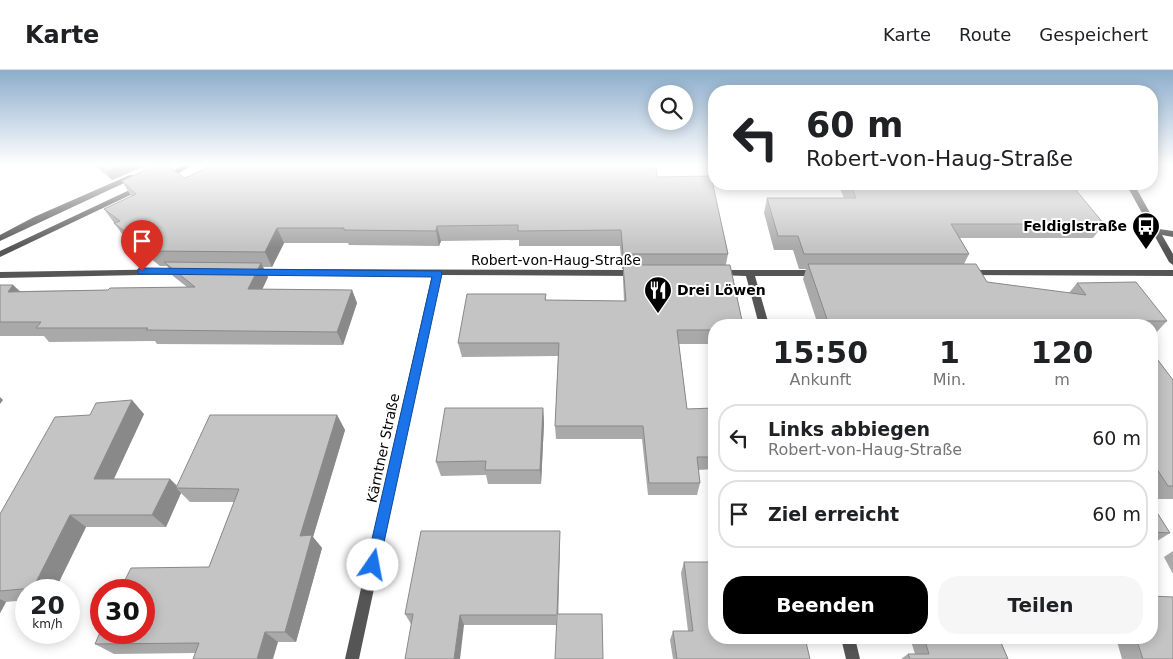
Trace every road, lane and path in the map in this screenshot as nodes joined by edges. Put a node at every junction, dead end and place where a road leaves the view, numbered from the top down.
1 (97, 192) edge
2 (132, 192) edge
3 (1135, 192) edge
4 (1156, 231) junction
5 (1173, 234) edge
6 (0, 238) edge
7 (0, 254) edge
8 (1173, 262) edge
9 (191, 272) edge
10 (240, 272) edge
11 (1173, 272) edge
12 (642, 273) edge
13 (711, 273) edge
14 (750, 273) junction
15 (828, 273) edge
16 (956, 273) edge
17 (437, 274) junction
18 (0, 276) edge
19 (762, 319) edge
20 (849, 644) edge
21 (352, 659) edge
22 (853, 659) edge

1 - 6 street
2 - 7 street
3 - 4 street
4 - 5 street
4 - 8 street
9 - 18 street
10 - 17 street, Robert-von-Haug-Straße
11 - 16 street
12 - 17 street, Robert-von-Haug-Straße
13 - 14 street
14 - 15 street
14 - 19 street
17 - 21 street, Kärntner Straße
20 - 22 street

